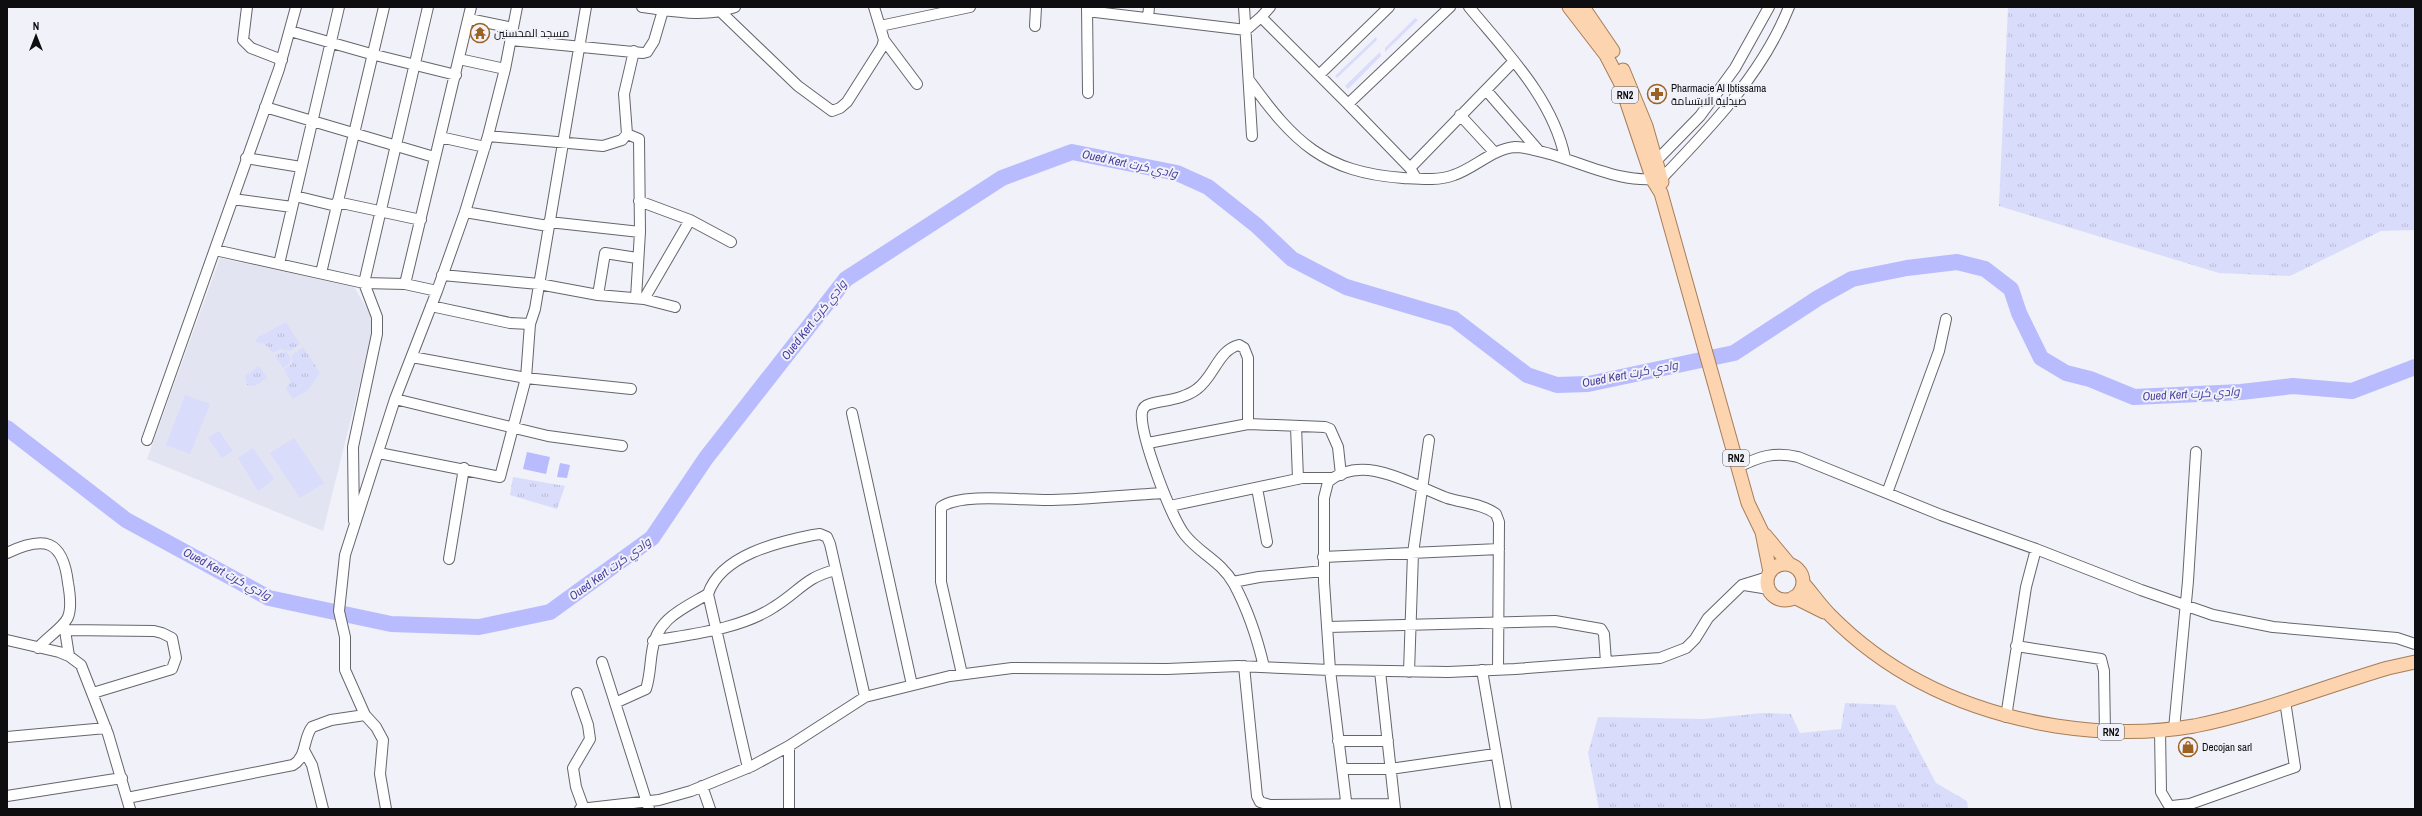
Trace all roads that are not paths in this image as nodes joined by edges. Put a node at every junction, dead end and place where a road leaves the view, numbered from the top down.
1 (247, 7) edge
2 (296, 7) edge
3 (339, 7) edge
4 (384, 7) edge
5 (428, 7) edge
6 (471, 7) edge
7 (517, 7) edge
8 (586, 7) edge
9 (642, 7) edge
10 (735, 7) edge
11 (874, 7) edge
12 (970, 7) edge
13 (1036, 7) edge
14 (1149, 7) edge
15 (1244, 7) edge
16 (1270, 7) edge
17 (1389, 7) edge
18 (1450, 7) edge
19 (1469, 7) edge
20 (1569, 7) edge
21 (1583, 7) edge
22 (1769, 7) edge
23 (1789, 7) edge
24 (664, 8) edge
25 (1087, 9) edge
26 (721, 12) junction
27 (1261, 17) junction
28 (1148, 18) junction
29 (469, 19) junction
30 (880, 26) junction
31 (1035, 26) dead end
32 (513, 28) junction
33 (1246, 30) junction
34 (290, 31) junction
35 (511, 40) junction
36 (884, 40) junction
37 (330, 41) junction
38 (580, 46) junction
39 (634, 51) junction
40 (371, 54) junction
41 (459, 59) junction
42 (282, 60) junction
43 (1513, 62) junction
44 (415, 63) junction
45 (505, 69) junction
46 (456, 75) junction
47 (1319, 75) junction
48 (1249, 80) junction
49 (917, 84) dead end
50 (1486, 90) junction
51 (1088, 93) dead end
52 (1348, 104) junction
53 (265, 107) junction
54 (1460, 115) junction
55 (311, 122) junction
56 (353, 132) junction
57 (627, 134) junction
58 (488, 136) junction
59 (1252, 136) dead end
60 (440, 137) junction
61 (564, 142) junction
62 (397, 144) junction
63 (485, 147) junction
64 (1539, 151) junction
65 (1495, 153) junction
66 (434, 157) junction
67 (246, 158) junction
68 (1565, 158) junction
69 (1657, 160) junction
70 (301, 167) junction
71 (1410, 168) junction
72 (1416, 178) junction
73 (1658, 179) junction
74 (295, 196) junction
75 (233, 199) junction
76 (639, 200) junction
77 (337, 204) junction
78 (292, 207) junction
79 (380, 211) junction
80 (465, 212) junction
81 (420, 220) junction
82 (690, 220) junction
83 (549, 224) junction
84 (640, 232) junction
85 (731, 242) dead end
86 (216, 250) junction
87 (637, 258) junction
88 (279, 264) junction
89 (321, 273) junction
90 (442, 275) junction
91 (364, 283) junction
92 (405, 284) junction
93 (539, 284) junction
94 (437, 291) junction
95 (598, 295) junction
96 (640, 298) junction
97 (431, 306) junction
98 (675, 307) dead end
99 (1946, 319) dead end
100 (530, 324) junction
101 (412, 356) junction
102 (526, 378) junction
103 (631, 389) dead end
104 (395, 399) junction
105 (852, 413) dead end
106 (1248, 424) junction
107 (1296, 426) junction
108 (512, 427) junction
109 (147, 440) dead end
110 (1429, 440) dead end
111 (1148, 444) junction
112 (622, 446) dead end
113 (2196, 452) dead end
114 (379, 453) junction
115 (1738, 467) junction
116 (464, 468) junction
117 (1337, 476) junction
118 (1298, 479) junction
119 (1422, 487) junction
120 (1257, 488) junction
121 (1164, 493) junction
122 (1887, 493) junction
123 (1170, 506) junction
124 (354, 530) junction
125 (1762, 532) junction
126 (1267, 542) dead end
127 (2036, 548) junction
128 (1499, 549) junction
129 (7, 553) edge
130 (1413, 553) junction
131 (1323, 557) junction
132 (449, 559) dead end
133 (1790, 565) junction
134 (836, 570) junction
135 (1324, 571) junction
136 (1769, 579) junction
137 (1233, 582) junction
138 (1803, 583) junction
139 (708, 594) junction
140 (1794, 597) junction
141 (2185, 606) junction
142 (1829, 614) junction
143 (1498, 622) junction
144 (1410, 626) junction
145 (65, 627) junction
146 (1328, 627) junction
147 (716, 629) junction
148 (7, 640) edge
149 (653, 641) junction
150 (2415, 643) edge
151 (2016, 646) junction
152 (38, 648) junction
153 (68, 656) junction
154 (602, 662) dead end
155 (1606, 662) junction
156 (2415, 662) edge
157 (1244, 666) junction
158 (1264, 667) junction
159 (1330, 670) junction
160 (1482, 670) junction
161 (1498, 670) junction
162 (1380, 671) junction
163 (1409, 672) junction
164 (962, 674) junction
165 (912, 685) junction
166 (93, 693) junction
167 (577, 693) dead end
168 (865, 697) junction
169 (2285, 701) junction
170 (615, 703) junction
171 (365, 715) junction
172 (2006, 717) junction
173 (106, 728) junction
174 (2174, 729) junction
175 (2160, 730) junction
176 (2105, 733) junction
177 (7, 737) edge
178 (1338, 741) junction
179 (1388, 741) junction
180 (789, 746) junction
181 (304, 750) junction
182 (1495, 754) junction
183 (748, 768) junction
184 (1390, 769) junction
185 (1342, 770) junction
186 (122, 778) junction
187 (702, 786) junction
188 (7, 796) edge
189 (127, 798) junction
190 (648, 805) edge
191 (1260, 805) edge
192 (1347, 807) edge
193 (1394, 807) edge
194 (603, 808) edge
195 (130, 809) edge
196 (323, 809) edge
197 (386, 809) edge
198 (580, 809) edge
199 (584, 809) edge
200 (710, 809) edge
201 (789, 809) edge
202 (1506, 809) edge

1 - 42 street
2 - 34 street
3 - 37 street
4 - 40 street
5 - 44 street
6 - 29 street
7 - 32 street
8 - 38 street
9 - 24 street
10 - 26 street
11 - 30 street
12 - 30 street
13 - 31 street
14 - 28 street
15 - 33 street
16 - 27 street
17 - 47 street
18 - 52 street
19 - 43 street
20 - 73 main road, RN2
21 - 69 main road, RN2
22 - 69 street
23 - 73 street
24 - 26 street
24 - 39 street
25 - 28 street
25 - 51 street
26 - 36 street
27 - 33 street
27 - 47 street
28 - 33 street
29 - 32 street
29 - 41 street
30 - 36 street
32 - 35 street
33 - 48 street
34 - 37 street
34 - 42 street
35 - 38 street
35 - 45 street
36 - 49 street
37 - 40 street
37 - 55 street
38 - 39 street
38 - 61 street
39 - 57 street
40 - 44 street
40 - 56 street
41 - 45 street
41 - 46 street
42 - 53 street
43 - 50 street
43 - 68 street
44 - 46 street
44 - 62 street
45 - 58 street
46 - 60 street
47 - 52 street
48 - 59 street
48 - 72 street
50 - 54 street
50 - 64 street
52 - 71 street
53 - 55 street
53 - 67 street
54 - 65 street
54 - 71 street
55 - 56 street
55 - 70 street
56 - 62 street
56 - 77 street
57 - 61 street
57 - 76 street
58 - 61 street
58 - 63 street
60 - 63 street
60 - 66 street
61 - 83 street
62 - 66 street
62 - 79 street
63 - 80 street
64 - 65 street
64 - 68 street
65 - 72 street
66 - 81 street
67 - 70 street
67 - 75 street
68 - 73 street
69 - 73 main road, RN2
70 - 74 street
71 - 72 street
73 - 115 main road, RN2
74 - 77 street
74 - 78 street
75 - 78 street
75 - 86 street
76 - 82 street
76 - 84 street
77 - 79 street
77 - 89 street
78 - 88 street
79 - 81 street
79 - 91 street
80 - 83 street
80 - 90 street
81 - 92 street
82 - 85 street
82 - 96 street
83 - 84 street
83 - 93 street
84 - 87 street
86 - 88 street
86 - 109 street
87 - 95 street
87 - 96 street
88 - 89 street
89 - 91 street
90 - 93 street
90 - 94 street
91 - 92 street
91 - 124 street
92 - 94 street
93 - 95 street
93 - 100 street
94 - 97 street
95 - 96 street
96 - 98 street
97 - 100 street
97 - 101 street
99 - 122 street
100 - 102 street
101 - 102 street
101 - 104 street
102 - 103 street
102 - 108 street
104 - 108 street
104 - 114 street
105 - 165 street
106 - 107 street
106 - 111 street
106 - 111 street
107 - 117 street
107 - 118 street
108 - 112 street
108 - 116 street
110 - 119 street
111 - 121 street
113 - 141 street
114 - 116 street
114 - 124 street
115 - 122 street
115 - 125 main road, RN2
116 - 132 street
117 - 118 street
117 - 119 street
117 - 131 street
118 - 120 street
119 - 128 street
119 - 130 street
120 - 123 street
120 - 126 street
121 - 123 street
121 - 164 street
122 - 127 street
123 - 137 street
124 - 171 street
125 - 133 main road, RN2
125 - 136 main road, RN2
127 - 141 street
127 - 151 street
128 - 130 street
128 - 143 street
129 - 145 street
130 - 131 street
130 - 144 street
131 - 135 street
133 - 136 main road
133 - 138 main road, RN2
134 - 139 street
134 - 147 street
134 - 168 street
135 - 137 street
135 - 146 street
136 - 140 main road, RN2
136 - 155 street
137 - 158 street
138 - 140 main road
138 - 142 main road, RN2
139 - 147 street
139 - 149 street
140 - 142 main road, RN2
141 - 150 street
141 - 174 street
142 - 172 main road, RN2
143 - 144 street
143 - 155 street
143 - 161 street
144 - 146 street
144 - 163 street
145 - 152 street
145 - 153 street
145 - 166 street
146 - 159 street
147 - 149 street
147 - 183 street
148 - 152 street
149 - 170 street
151 - 172 street
151 - 176 street
152 - 153 street
153 - 166 street
154 - 170 street
155 - 161 street
156 - 169 main road, RN2
157 - 158 street
157 - 164 street
157 - 191 street
158 - 159 street
159 - 162 street
159 - 178 street
160 - 161 street
160 - 163 street
160 - 182 street
162 - 163 street
162 - 179 street
164 - 165 street
165 - 168 street
166 - 173 street
167 - 199 street
168 - 180 street
169 - 174 main road, RN2
169 - 175 street
170 - 190 street
171 - 181 street
171 - 197 street
172 - 176 main road, RN2
173 - 177 street
173 - 186 street
174 - 175 main road, RN2
175 - 176 main road, RN2
178 - 179 street
178 - 185 street
179 - 184 street
180 - 183 street
180 - 201 street
181 - 189 street
181 - 196 street
182 - 184 street
182 - 202 street
183 - 187 street
184 - 185 street
184 - 193 street
185 - 192 street
186 - 188 street
186 - 189 street
187 - 190 street
187 - 200 street
189 - 195 street
190 - 194 street
191 - 192 street
192 - 193 street
194 - 199 street
198 - 199 street

